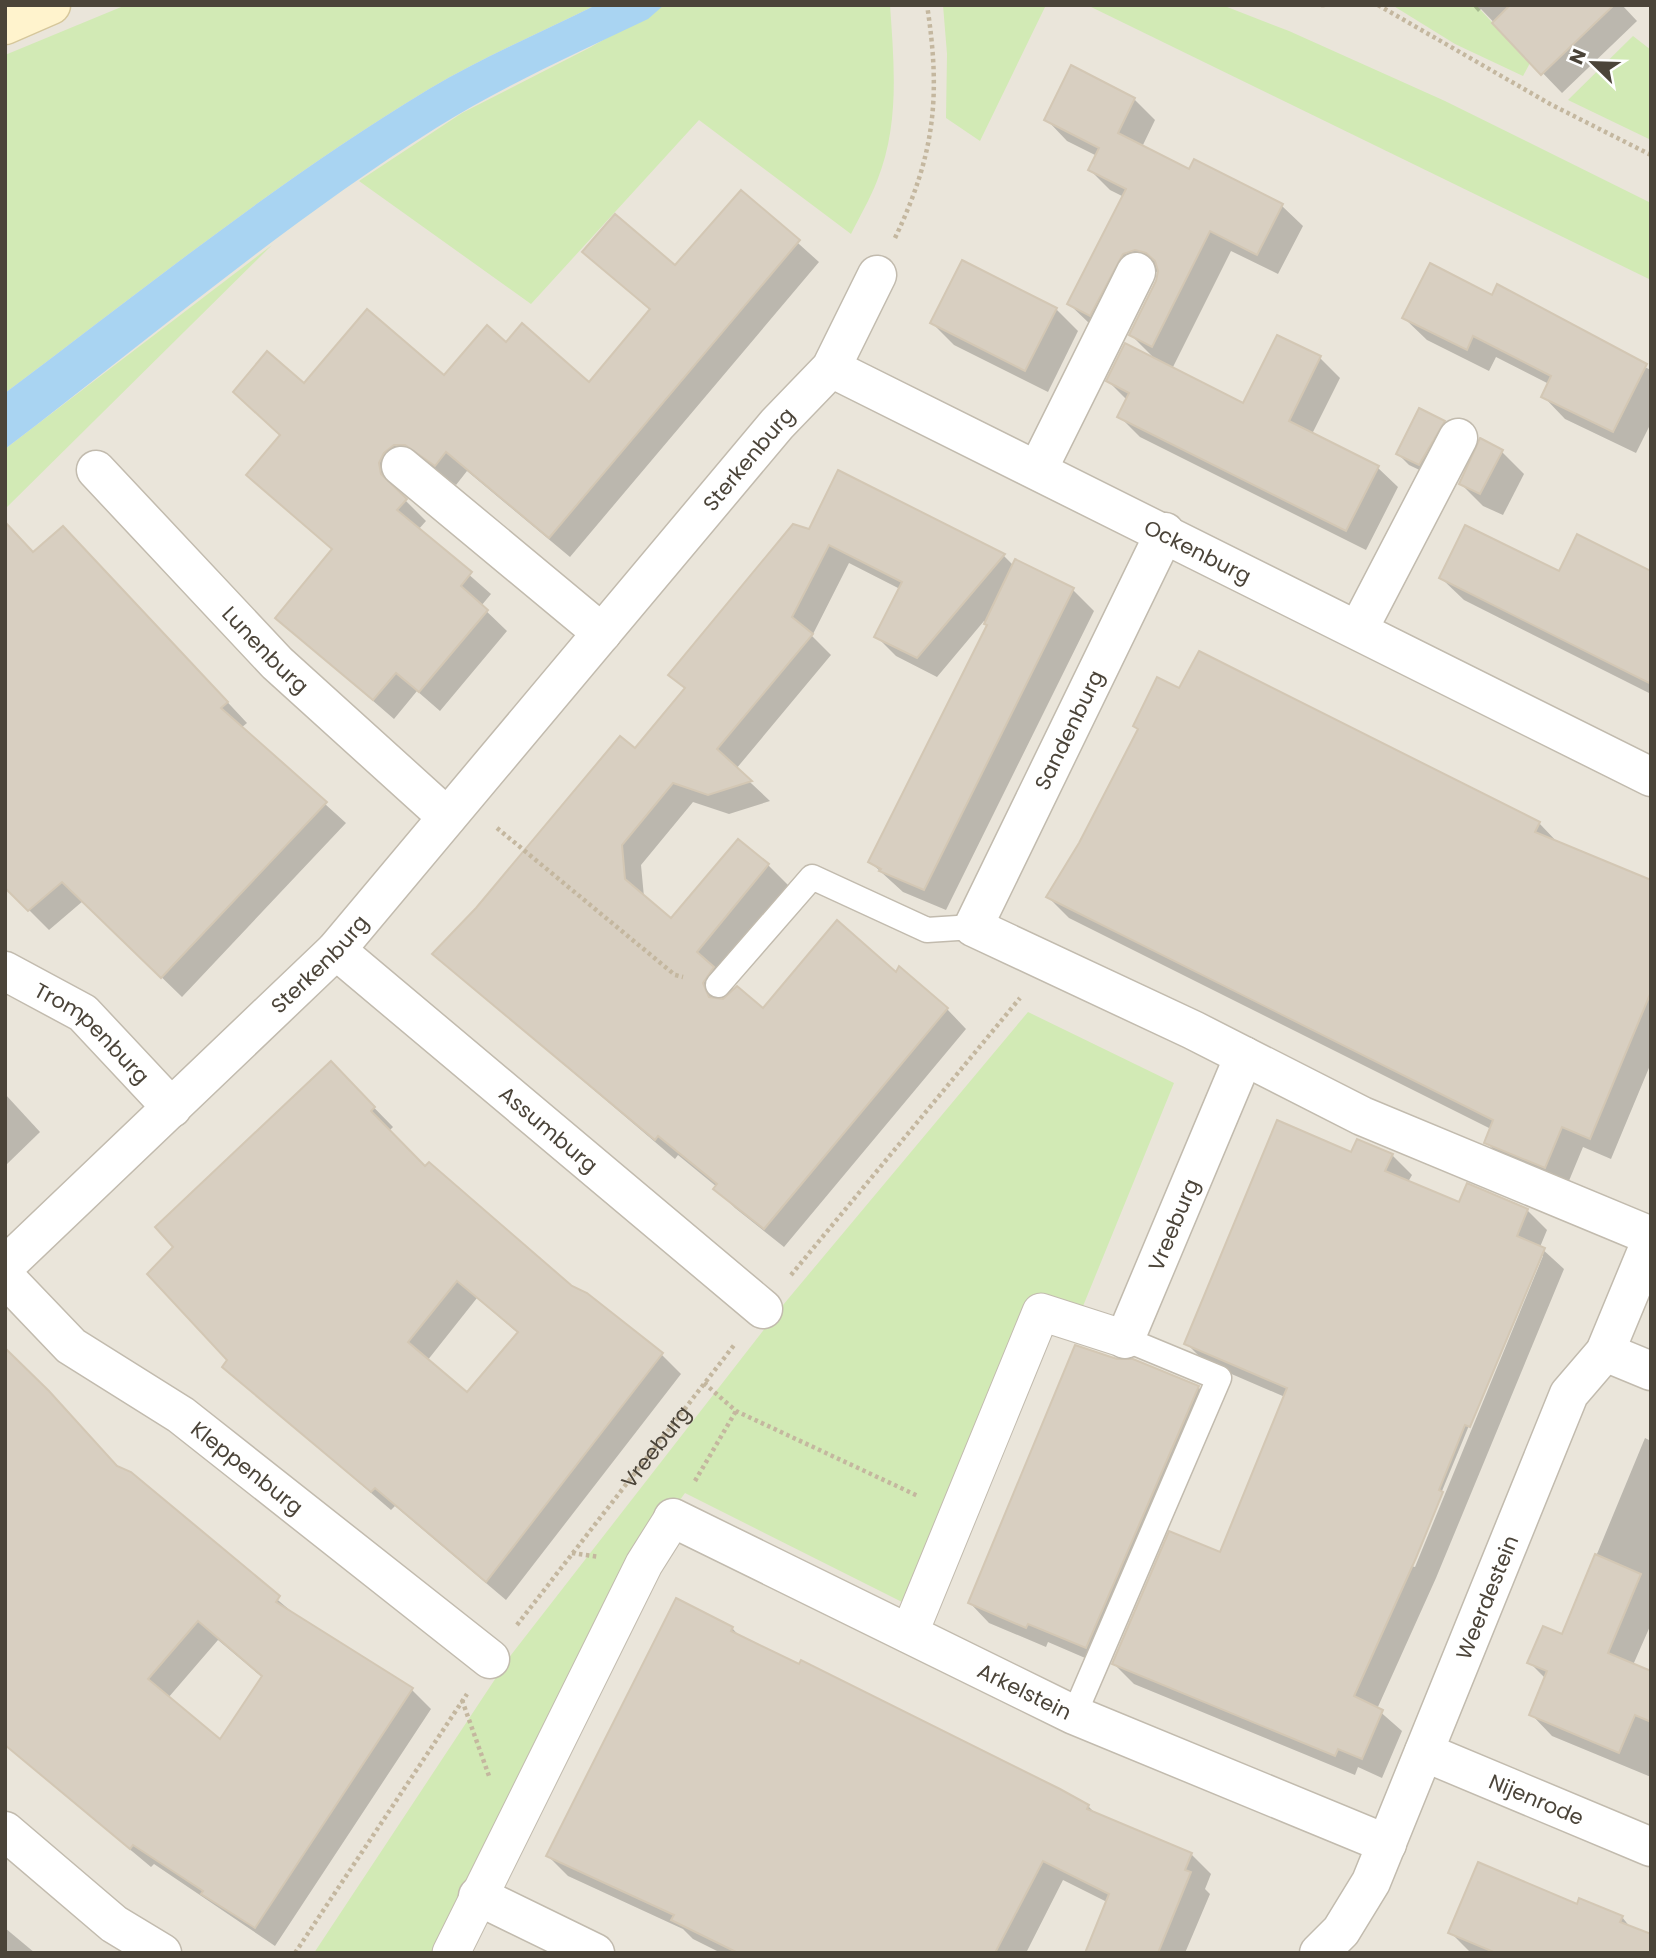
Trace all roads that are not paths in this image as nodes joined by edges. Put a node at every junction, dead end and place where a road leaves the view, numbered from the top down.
1 (51, 5) edge
2 (5, 25) edge
3 (1136, 272) dead end
4 (877, 275) road end
5 (831, 368) junction
6 (1458, 438) dead end
7 (401, 466) dead end
8 (1038, 469) junction
9 (96, 470) dead end
10 (1166, 532) junction
11 (1358, 630) junction
12 (602, 633) junction
13 (1651, 777) edge
14 (447, 817) junction
15 (973, 927) junction
16 (336, 950) junction
17 (5, 971) edge
18 (718, 985) road end
19 (1244, 1056) junction
20 (172, 1108) junction
21 (1651, 1239) edge
22 (5, 1266) edge
23 (5, 1277) edge
24 (763, 1309) road end
25 (1125, 1339) junction
26 (1605, 1352) junction
27 (1651, 1371) edge
28 (673, 1518) joint
29 (909, 1634) junction
30 (490, 1659) road end
31 (1074, 1715) junction
32 (1424, 1752) junction
33 (5, 1831) edge
34 (1387, 1844) junction
35 (1651, 1847) edge
36 (478, 1896) junction
37 (162, 1953) edge
38 (451, 1953) edge
39 (595, 1953) edge
40 (1319, 1953) edge

1 - 2 main road
3 - 8 street
4 - 5 street, Sterkenburg
5 - 8 street, Ockenburg
5 - 12 street, Sterkenburg
6 - 11 street
7 - 12 street
8 - 10 street, Ockenburg
9 - 14 street, Lunenburg
10 - 11 street, Ockenburg
10 - 15 street, Sandenburg
11 - 13 street, Ockenburg
12 - 14 street, Sterkenburg
14 - 16 street, Sterkenburg
15 - 18 lane
15 - 19 street
16 - 20 street, Sterkenburg
16 - 24 street, Assumburg
17 - 20 street, Trompenburg
19 - 21 street
19 - 25 street, Vreeburg
20 - 22 street, Sterkenburg
21 - 26 street, Weerdestein
23 - 30 street, Kleppenburg
25 - 29 street
25 - 31 lane
26 - 27 street
26 - 32 street, Weerdestein
28 - 29 street, Arkelstein
28 - 36 street
29 - 31 street, Arkelstein
31 - 34 street, Arkelstein
32 - 34 street, Weerdestein
32 - 35 street, Nijenrode
33 - 37 street
34 - 40 street, Weerdestein
36 - 38 street
36 - 39 street

